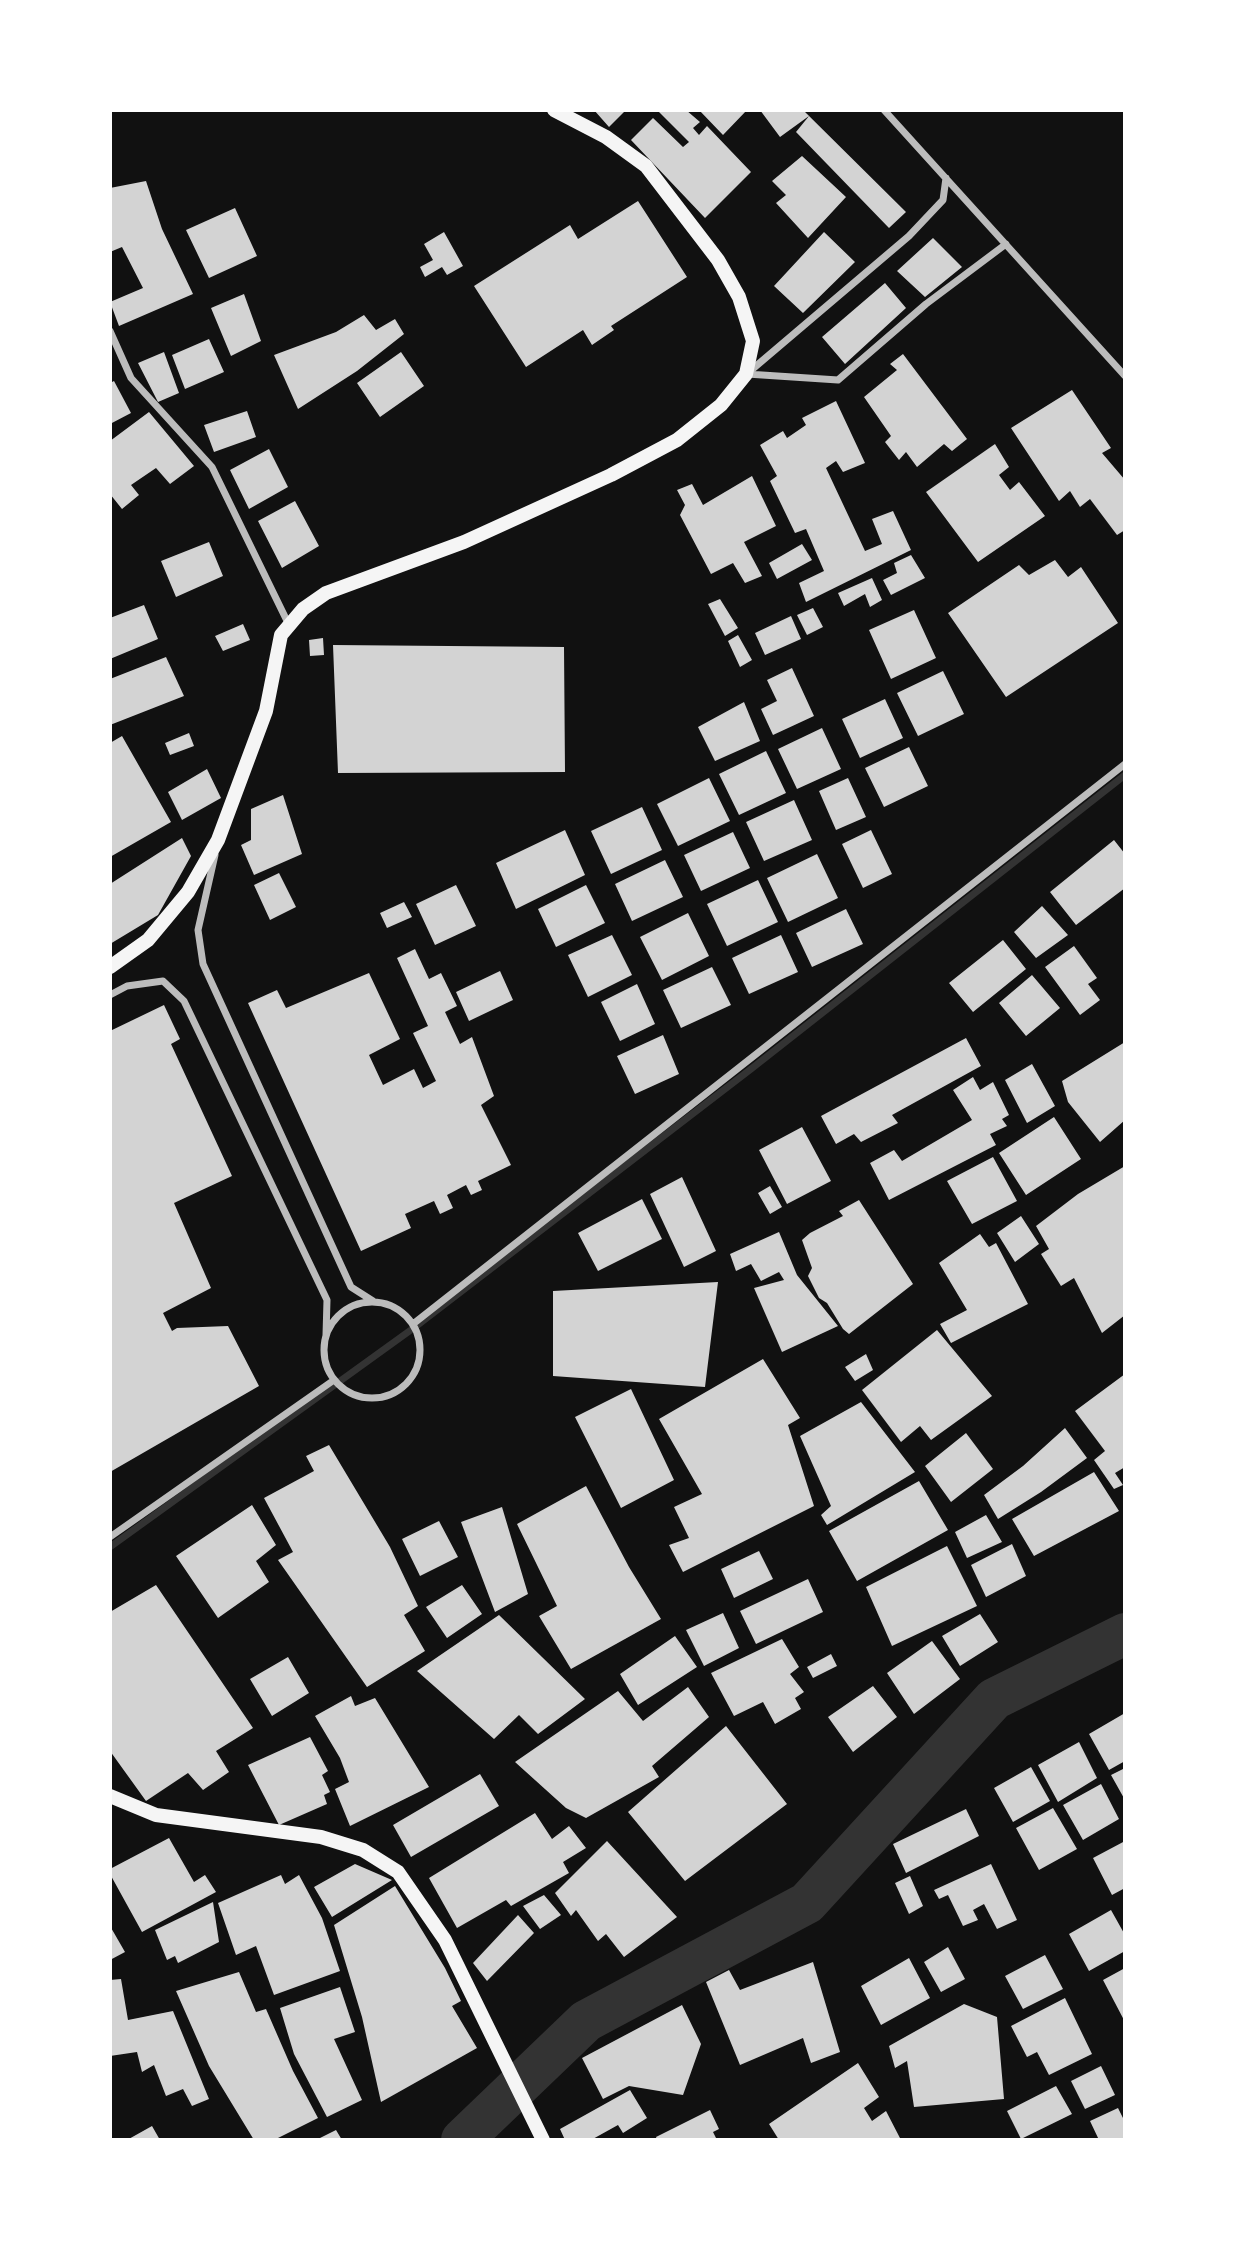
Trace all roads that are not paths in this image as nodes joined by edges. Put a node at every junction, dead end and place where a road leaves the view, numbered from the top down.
1 (554, 110) edge
2 (884, 110) edge
3 (946, 178) junction
4 (1006, 244) junction
5 (110, 331) edge
6 (746, 374) junction
7 (1125, 376) edge
8 (289, 626) junction
9 (1125, 764) edge
10 (218, 840) junction
11 (110, 967) edge
12 (110, 995) edge
13 (373, 1301) junction
14 (413, 1324) junction
15 (326, 1335) junction
16 (334, 1380) junction
17 (110, 1537) edge
18 (110, 1796) edge
19 (543, 2140) edge

1 - 6 main road
2 - 3 street
3 - 4 street
3 - 6 street
4 - 6 street
4 - 7 street
5 - 8 street
6 - 8 main road
8 - 10 main road
9 - 14 street
10 - 11 main road
10 - 13 street
12 - 15 street
13 - 14 street
13 - 15 street
14 - 16 street
15 - 16 street
16 - 17 street
18 - 19 main road

